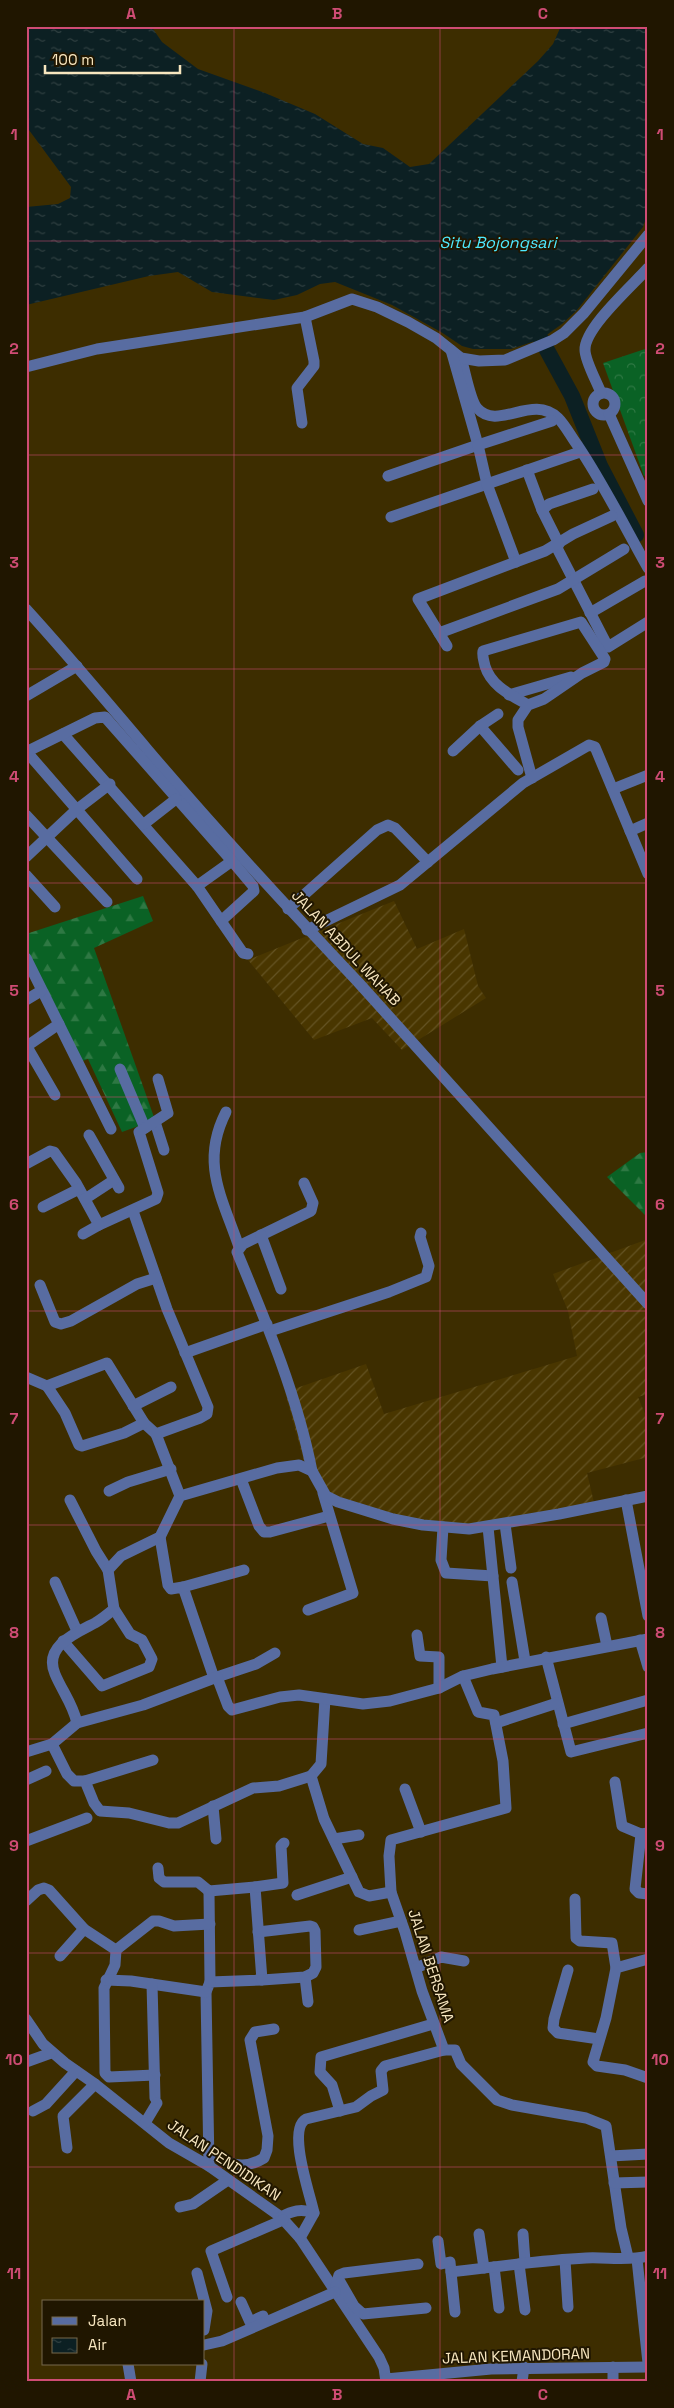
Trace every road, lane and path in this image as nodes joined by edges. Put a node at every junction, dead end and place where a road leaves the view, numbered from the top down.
1 (648, 235) edge
2 (648, 268) edge
3 (304, 318) junction
4 (451, 350) junction
5 (461, 358) junction
6 (26, 367) edge
7 (601, 393) junction
8 (609, 414) junction
9 (552, 421) dead end
10 (302, 423) dead end
11 (478, 446) junction
12 (577, 454) dead end
13 (527, 470) junction
14 (388, 476) dead end
15 (487, 484) junction
16 (593, 490) dead end
17 (648, 501) edge
18 (542, 510) junction
19 (612, 516) dead end
20 (391, 517) dead end
21 (557, 545) junction
22 (624, 549) dead end
23 (516, 562) junction
24 (648, 568) edge
25 (573, 579) junction
26 (645, 581) dead end
27 (26, 609) edge
28 (590, 613) junction
29 (648, 622) edge
30 (439, 632) junction
31 (447, 646) dead end
32 (76, 666) junction
33 (582, 673) junction
34 (509, 695) junction
35 (26, 696) edge
36 (523, 712) junction
37 (498, 714) dead end
38 (480, 726) junction
39 (63, 734) junction
40 (524, 750) junction
41 (453, 751) dead end
42 (26, 752) edge
43 (505, 755) junction
44 (518, 770) dead end
45 (648, 775) edge
46 (532, 778) junction
47 (110, 784) junction
48 (613, 789) junction
49 (176, 799) junction
50 (76, 810) junction
51 (26, 815) edge
52 (648, 823) edge
53 (144, 824) junction
54 (630, 831) junction
55 (46, 838) junction
56 (26, 857) edge
57 (232, 861) junction
58 (428, 862) junction
59 (648, 874) edge
60 (26, 875) edge
61 (137, 880) dead end
62 (197, 886) junction
63 (107, 902) dead end
64 (55, 907) dead end
65 (288, 909) junction
66 (221, 922) junction
67 (307, 930) junction
68 (248, 954) dead end
69 (26, 958) edge
70 (41, 991) junction
71 (26, 1000) edge
72 (60, 1024) junction
73 (27, 1046) edge
74 (120, 1069) dead end
75 (158, 1079) dead end
76 (55, 1095) dead end
77 (226, 1112) dead end
78 (150, 1125) junction
79 (112, 1129) dead end
80 (89, 1135) dead end
81 (164, 1150) dead end
82 (26, 1164) edge
83 (304, 1183) dead end
84 (82, 1194) junction
85 (43, 1207) dead end
86 (133, 1211) junction
87 (99, 1225) junction
88 (421, 1233) dead end
89 (83, 1234) dead end
90 (261, 1235) junction
91 (239, 1247) junction
92 (156, 1278) junction
93 (40, 1286) dead end
94 (281, 1289) dead end
95 (648, 1304) edge
96 (268, 1327) junction
97 (185, 1353) junction
98 (26, 1377) edge
99 (47, 1386) junction
100 (171, 1387) dead end
101 (133, 1406) junction
102 (144, 1423) junction
103 (156, 1434) junction
104 (171, 1469) junction
105 (312, 1472) junction
106 (241, 1479) junction
107 (109, 1491) dead end
108 (322, 1491) junction
109 (180, 1496) junction
110 (648, 1496) edge
111 (70, 1500) dead end
112 (626, 1500) junction
113 (329, 1516) junction
114 (505, 1524) junction
115 (443, 1527) junction
116 (488, 1527) junction
117 (160, 1536) junction
118 (511, 1568) dead end
119 (108, 1570) junction
120 (244, 1570) dead end
121 (493, 1576) junction
122 (55, 1582) dead end
123 (512, 1582) dead end
124 (183, 1587) junction
125 (114, 1609) junction
126 (308, 1610) dead end
127 (648, 1616) edge
128 (601, 1618) dead end
129 (77, 1631) junction
130 (417, 1635) dead end
131 (644, 1640) edge
132 (63, 1641) junction
133 (607, 1646) junction
134 (275, 1653) dead end
135 (546, 1657) junction
136 (525, 1661) junction
137 (502, 1666) junction
138 (648, 1666) edge
139 (463, 1676) junction
140 (216, 1677) junction
141 (439, 1688) junction
142 (325, 1699) junction
143 (648, 1700) edge
144 (557, 1703) junction
145 (77, 1723) junction
146 (496, 1723) junction
147 (563, 1724) junction
148 (648, 1733) edge
149 (52, 1744) junction
150 (26, 1752) edge
151 (153, 1760) dead end
152 (46, 1771) dead end
153 (311, 1776) junction
154 (26, 1780) edge
155 (84, 1782) junction
156 (615, 1782) dead end
157 (405, 1789) dead end
158 (213, 1806) junction
159 (87, 1818) dead end
160 (421, 1832) junction
161 (644, 1834) edge
162 (359, 1835) dead end
163 (216, 1839) dead end
164 (334, 1839) junction
165 (26, 1841) edge
166 (284, 1843) dead end
167 (158, 1868) dead end
168 (352, 1877) junction
169 (255, 1888) junction
170 (210, 1891) junction
171 (391, 1892) junction
172 (648, 1894) edge
173 (297, 1895) dead end
174 (576, 1899) dead end
175 (26, 1901) edge
176 (401, 1921) junction
177 (210, 1924) junction
178 (84, 1929) junction
179 (359, 1930) dead end
180 (258, 1932) junction
181 (116, 1950) junction
182 (60, 1956) dead end
183 (648, 1959) edge
184 (464, 1961) dead end
185 (416, 1968) junction
186 (616, 1968) junction
187 (568, 1970) dead end
188 (305, 1977) junction
189 (106, 1980) junction
190 (262, 1980) junction
191 (152, 1984) junction
192 (208, 1987) junction
193 (308, 2002) dead end
194 (27, 2022) edge
195 (433, 2024) junction
196 (274, 2029) dead end
197 (599, 2039) junction
198 (444, 2050) junction
199 (51, 2052) junction
200 (26, 2062) edge
201 (76, 2071) junction
202 (155, 2075) junction
203 (648, 2078) edge
204 (95, 2084) junction
205 (340, 2110) junction
206 (33, 2111) dead end
207 (145, 2123) junction
208 (67, 2148) dead end
209 (209, 2152) junction
210 (648, 2154) edge
211 (611, 2156) junction
212 (209, 2166) junction
213 (228, 2180) junction
214 (648, 2182) edge
215 (614, 2183) junction
216 (180, 2207) dead end
217 (314, 2212) junction
218 (282, 2218) junction
219 (479, 2234) dead end
220 (523, 2234) dead end
221 (438, 2241) dead end
222 (302, 2246) junction
223 (638, 2257) edge
224 (565, 2260) junction
225 (522, 2263) junction
226 (418, 2264) dead end
227 (489, 2267) junction
228 (451, 2272) junction
229 (197, 2273) dead end
230 (335, 2287) junction
231 (227, 2297) dead end
232 (204, 2300) edge
233 (241, 2302) dead end
234 (205, 2303) edge
235 (568, 2307) dead end
236 (426, 2308) dead end
237 (499, 2308) dead end
238 (525, 2310) dead end
239 (455, 2312) dead end
240 (205, 2324) edge
241 (205, 2345) edge
242 (648, 2363) edge
243 (128, 2366) edge
244 (202, 2366) edge
245 (524, 2367) junction
246 (613, 2367) junction
247 (648, 2367) edge
248 (386, 2380) edge
249 (131, 2382) edge
250 (200, 2382) edge
251 (522, 2382) edge
252 (613, 2382) edge

1 - 5 street
2 - 7 street
3 - 4 street
3 - 6 street
3 - 10 street
4 - 5 street
4 - 11 street
5 - 24 street
7 - 8 street
7 - 8 street
8 - 17 street
9 - 11 street
11 - 14 street
11 - 15 street
12 - 13 street
13 - 15 street
13 - 18 street
15 - 20 street
15 - 23 street
16 - 18 street
18 - 21 street
19 - 21 street
21 - 23 street
21 - 25 street
22 - 25 street
23 - 30 street
25 - 28 street
25 - 30 street
26 - 28 street
27 - 32 street, JALAN ABDUL WAHAB
28 - 29 street
30 - 31 street
32 - 35 street
32 - 65 street, JALAN ABDUL WAHAB
33 - 34 street
33 - 34 street
33 - 36 street
34 - 36 street
36 - 40 street
37 - 38 street
38 - 41 street
38 - 43 street
39 - 42 street
39 - 47 street
39 - 49 street
40 - 43 street
40 - 46 street
42 - 50 street
43 - 44 street
45 - 48 street
46 - 48 street
46 - 58 street
47 - 50 street
47 - 53 street
48 - 54 street
49 - 53 street
49 - 57 street
50 - 55 street
50 - 61 street
51 - 55 street
52 - 54 street
53 - 62 street
54 - 59 street
55 - 56 street
55 - 63 street
57 - 62 street
57 - 66 street
58 - 65 street
58 - 67 street
60 - 64 street
62 - 66 street
65 - 67 street, JALAN ABDUL WAHAB
66 - 68 street
67 - 95 street, JALAN ABDUL WAHAB
69 - 70 street
70 - 71 street
70 - 72 street
72 - 73 street
72 - 79 street
73 - 76 street
74 - 78 street
75 - 78 street
77 - 91 street
78 - 81 street
78 - 86 street
80 - 84 street
82 - 84 street
83 - 90 street
84 - 85 street
84 - 87 street
86 - 87 street
86 - 92 street
87 - 89 street
88 - 96 street
90 - 91 street
90 - 94 street
91 - 96 street
92 - 93 street
92 - 97 street
96 - 97 street
96 - 105 street
97 - 103 street
98 - 99 street
99 - 101 street
99 - 102 street
100 - 101 street
101 - 102 street
102 - 103 street
103 - 104 street
104 - 107 street
104 - 109 street
105 - 106 street
105 - 108 street
106 - 109 street
106 - 113 street
108 - 113 street
108 - 115 street
109 - 117 street
110 - 112 street
111 - 119 street
112 - 114 street
112 - 127 street
113 - 126 street
114 - 116 street
114 - 118 street
115 - 116 street
115 - 121 street
116 - 121 street
117 - 119 street
117 - 124 street
119 - 125 street
120 - 124 street
121 - 137 street
122 - 129 street
123 - 136 street
124 - 140 street
125 - 129 street
125 - 132 street
128 - 133 street
129 - 132 street
130 - 141 street
131 - 133 street
131 - 138 street
132 - 145 street
133 - 135 street
134 - 140 street
135 - 136 street
135 - 144 street
136 - 137 street
137 - 139 street
139 - 141 street
139 - 146 street
140 - 142 street
140 - 145 street
141 - 142 street
142 - 153 street
143 - 147 street
144 - 146 street
144 - 147 street
145 - 149 street
146 - 160 street, JALAN BERSAMA
147 - 148 street
149 - 150 street
149 - 155 street
151 - 155 street
152 - 154 street
153 - 158 street
153 - 164 street
155 - 158 street
156 - 161 street
157 - 160 street
158 - 163 street
159 - 165 street
160 - 171 street, JALAN BERSAMA
161 - 172 street
162 - 164 street
164 - 168 street
166 - 169 street
167 - 170 street
168 - 171 street
168 - 173 street
169 - 170 street
169 - 180 street
170 - 177 street
171 - 176 street, JALAN BERSAMA
174 - 186 street
175 - 178 street
176 - 179 street
176 - 185 street, JALAN BERSAMA
177 - 181 street
177 - 192 street
178 - 181 street
178 - 182 street
180 - 188 street
180 - 190 street
181 - 189 street
183 - 186 street
184 - 185 street
185 - 195 street, JALAN BERSAMA
186 - 197 street
187 - 197 street
188 - 190 street
188 - 193 street
189 - 191 street
189 - 202 street
190 - 192 street
191 - 192 street
191 - 202 street
192 - 209 street
194 - 199 street, JALAN PENDIDIKAN
195 - 198 street, JALAN BERSAMA
195 - 205 street
196 - 209 street
197 - 203 street
198 - 205 street
198 - 211 street, JALAN BERSAMA
199 - 200 street
199 - 201 street, JALAN PENDIDIKAN
201 - 204 street, JALAN PENDIDIKAN
201 - 206 street
202 - 207 street
204 - 207 street, JALAN PENDIDIKAN
204 - 208 street
205 - 217 street
207 - 212 street, JALAN PENDIDIKAN
209 - 212 street
210 - 211 street
211 - 215 street, JALAN BERSAMA
212 - 213 street, JALAN PENDIDIKAN
213 - 216 street
213 - 218 street, JALAN PENDIDIKAN
214 - 215 street
215 - 223 street, JALAN BERSAMA
217 - 218 street
217 - 222 street
218 - 222 street, JALAN PENDIDIKAN
218 - 231 street
219 - 227 street
220 - 225 street
221 - 228 street
222 - 230 street, JALAN PENDIDIKAN
223 - 224 street
223 - 242 street, JALAN BERSAMA
224 - 225 street
224 - 235 street
225 - 227 street
225 - 238 street
226 - 230 street
227 - 228 street
227 - 237 street
228 - 239 street
229 - 232 street
230 - 233 street
230 - 236 street
230 - 241 street
230 - 248 street, JALAN PENDIDIKAN
234 - 240 street
243 - 249 street
244 - 250 street
245 - 246 street, JALAN KEMANDORAN
245 - 248 street, JALAN KEMANDORAN
245 - 251 street
246 - 247 street, JALAN KEMANDORAN
246 - 252 street

